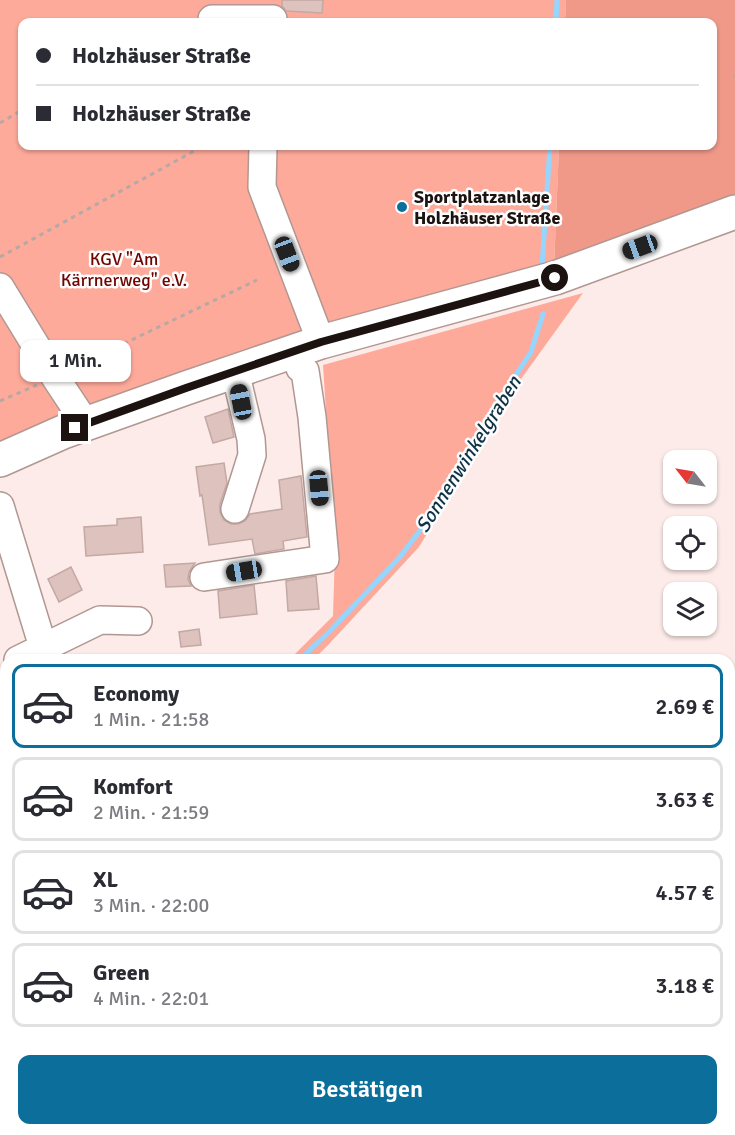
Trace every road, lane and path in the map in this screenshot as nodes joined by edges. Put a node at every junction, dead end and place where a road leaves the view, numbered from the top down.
1 (208, 14) edge
2 (260, 18) edge
3 (18, 112) edge
4 (0, 123) edge
5 (196, 150) dead end
6 (263, 150) edge
7 (735, 212) edge
8 (0, 257) edge
9 (257, 280) dead end
10 (0, 287) edge
11 (309, 346) junction
12 (235, 371) junction
13 (55, 377) junction
14 (0, 401) edge
15 (86, 424) junction
16 (0, 460) edge
17 (0, 506) edge
18 (235, 509) dead end
19 (204, 577) dead end
20 (138, 621) dead end
21 (45, 653) edge

1 - 2 street
3 - 4 path
5 - 8 path
6 - 11 street
7 - 11 main road
9 - 13 path
10 - 13 street
11 - 12 main road
11 - 19 street
12 - 15 main road
12 - 18 street
13 - 14 path
13 - 15 street
15 - 16 main road
17 - 21 street
20 - 21 street

